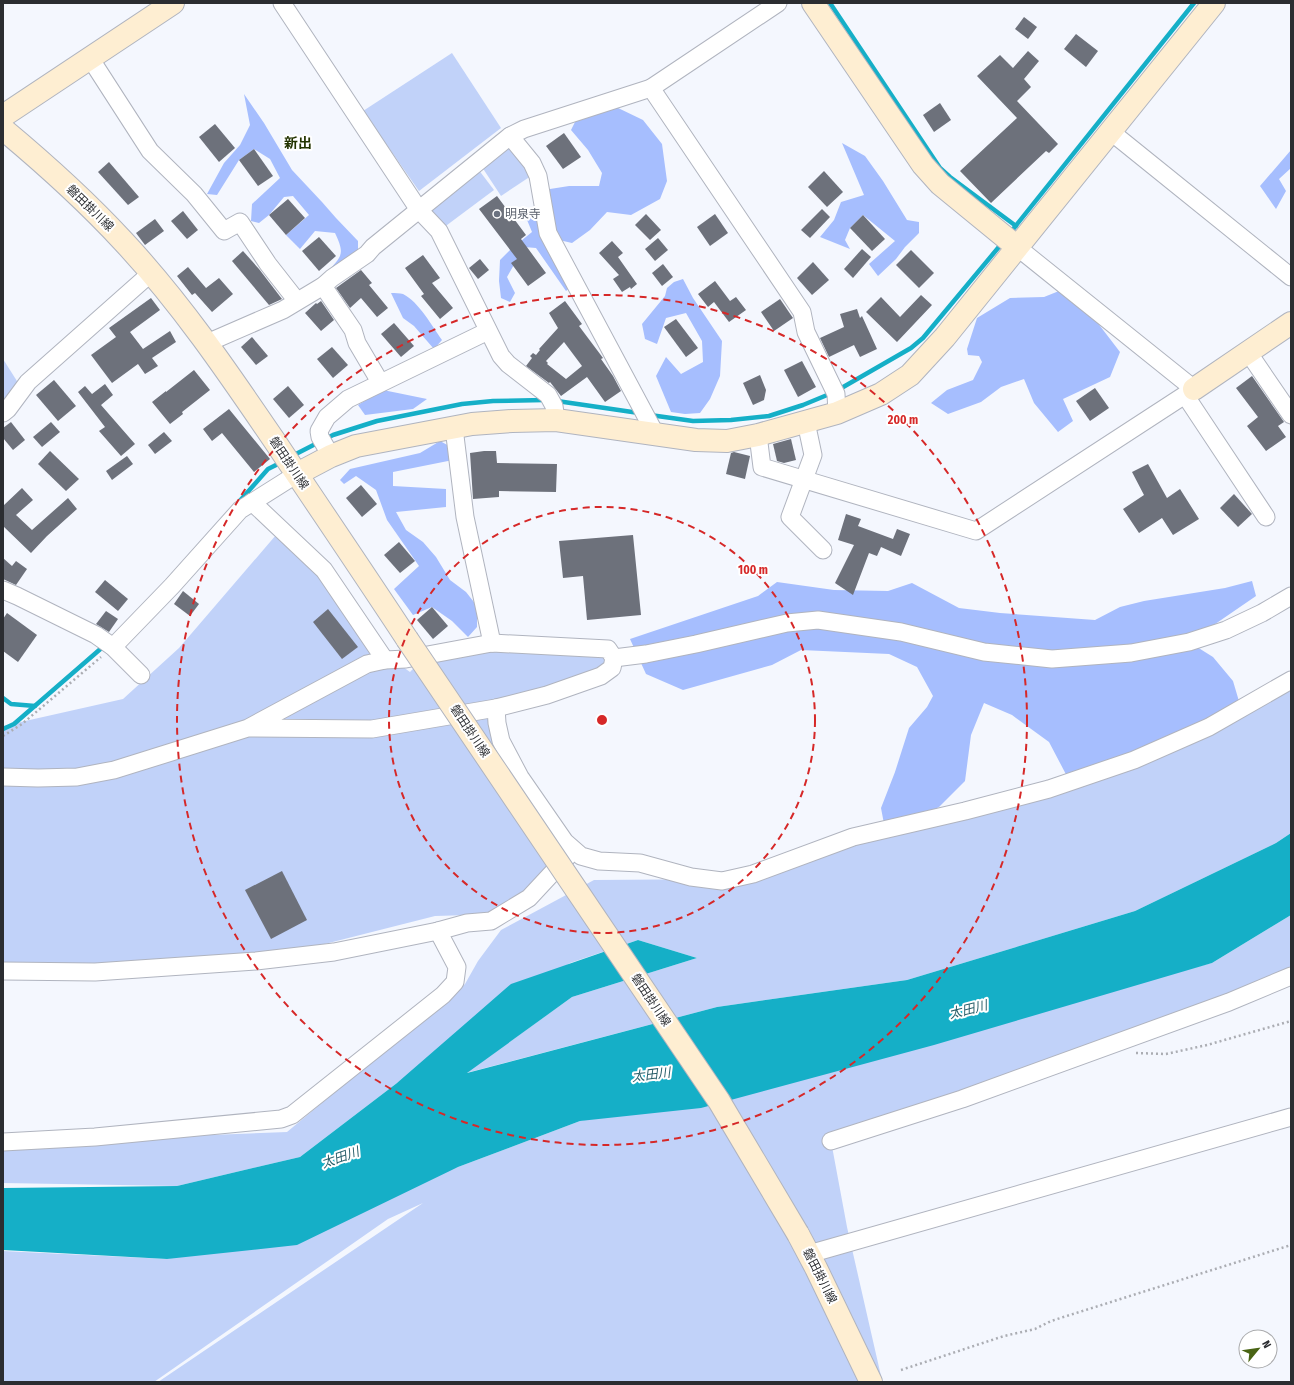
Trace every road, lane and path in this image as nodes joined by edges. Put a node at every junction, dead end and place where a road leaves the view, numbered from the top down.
1 (173, 3) edge
2 (282, 3) edge
3 (778, 3) edge
4 (814, 3) edge
5 (1214, 3) edge
6 (90, 58) junction
7 (651, 88) junction
8 (5, 113) edge
9 (1110, 131) junction
10 (510, 136) junction
11 (419, 210) junction
12 (1017, 247) junction
13 (151, 273) junction
14 (1291, 277) edge
15 (323, 286) junction
16 (297, 301) junction
17 (1291, 324) edge
18 (488, 331) junction
19 (208, 343) junction
20 (1248, 352) junction
21 (380, 382) junction
22 (1189, 392) junction
23 (3, 413) edge
24 (837, 413) junction
25 (1291, 415) edge
26 (556, 420) junction
27 (806, 422) junction
28 (454, 428) junction
29 (656, 435) junction
30 (758, 435) junction
31 (331, 456) junction
32 (297, 474) junction
33 (803, 480) junction
34 (252, 502) junction
35 (1266, 517) dead end
36 (823, 550) dead end
37 (3, 590) edge
38 (1291, 596) edge
39 (492, 643) junction
40 (113, 647) junction
41 (614, 658) junction
42 (385, 660) junction
43 (141, 675) dead end
44 (1291, 680) edge
45 (496, 708) junction
46 (248, 728) junction
47 (3, 736) edge
48 (3, 777) edge
49 (574, 850) junction
50 (438, 931) junction
51 (3, 971) edge
52 (1291, 976) edge
53 (1291, 1021) edge
54 (1130, 1052) dead end
55 (1291, 1117) edge
56 (831, 1141) dead end
57 (3, 1142) edge
58 (1291, 1245) edge
59 (813, 1261) junction
60 (901, 1370) dead end
61 (871, 1382) edge

1 - 6 street
2 - 11 street
3 - 7 street
4 - 12 street
5 - 9 street
6 - 8 street
6 - 16 street
7 - 10 street
7 - 24 street
8 - 13 street, 磐田掛川線
9 - 12 street
9 - 14 street
10 - 11 street
10 - 29 street
11 - 15 street
11 - 18 street
12 - 22 street
12 - 24 street
13 - 19 street, 磐田掛川線
13 - 23 street
15 - 16 street
15 - 21 street
16 - 19 street
17 - 20 street
18 - 21 street
18 - 26 street
19 - 32 street, 磐田掛川線
20 - 22 street
20 - 25 street
21 - 31 street
22 - 33 street
22 - 35 street
24 - 27 street
26 - 28 street
26 - 29 street
27 - 30 street
27 - 33 street
28 - 31 street
28 - 39 street
29 - 30 street
30 - 33 street
31 - 32 street
32 - 34 street
32 - 59 street, 磐田掛川線, bridge
33 - 36 street
34 - 40 street
34 - 42 street
37 - 40 street
38 - 41 street
39 - 41 street
39 - 42 street
40 - 43 street
40 - 47 path
41 - 45 street
42 - 46 street
44 - 49 street
45 - 46 street
45 - 49 street
46 - 48 street
49 - 50 street
50 - 51 street
50 - 57 street
52 - 56 street
53 - 54 path
55 - 59 street
58 - 60 path
59 - 61 street, 磐田掛川線

